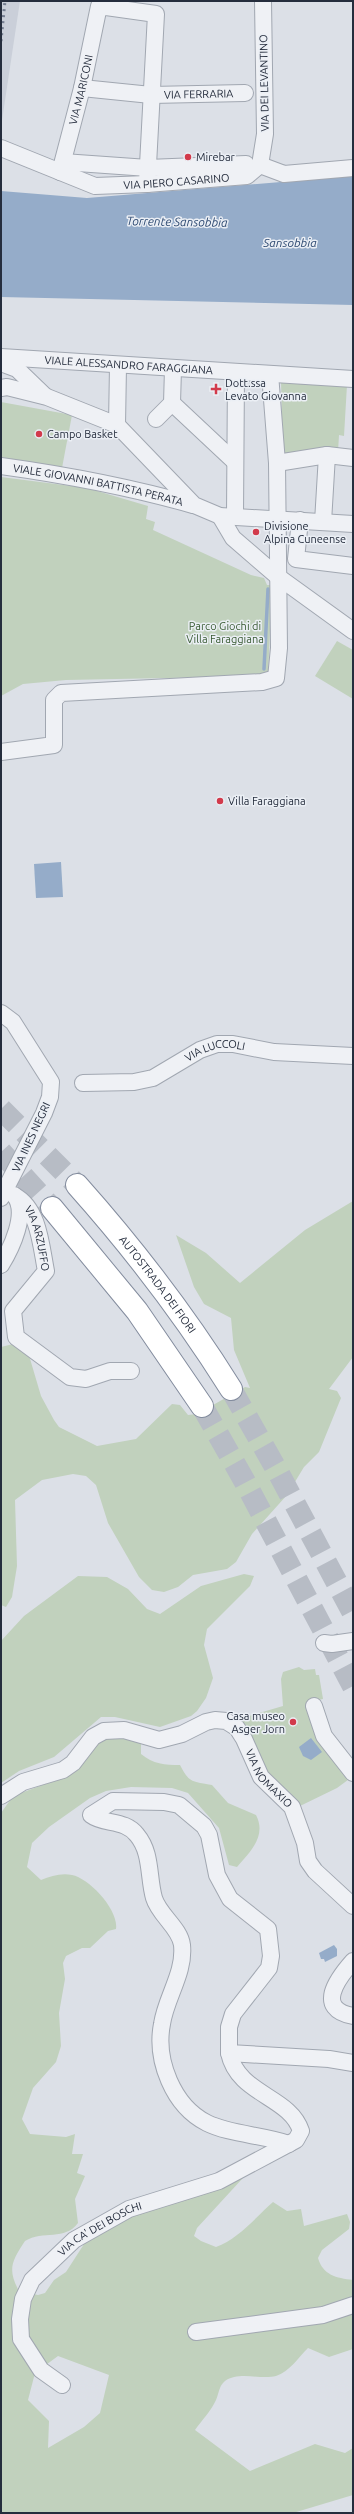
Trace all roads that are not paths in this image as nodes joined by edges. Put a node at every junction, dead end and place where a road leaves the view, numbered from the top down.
1 (263, 1) edge
2 (99, 6) joint
3 (82, 88) junction
4 (245, 93) dead end
5 (152, 95) junction
6 (1, 148) edge
7 (253, 165) junction
8 (61, 167) junction
9 (148, 168) junction
10 (353, 168) edge
11 (147, 184) junction
12 (1, 357) edge
13 (30, 359) junction
14 (1, 363) edge
15 (118, 366) junction
16 (173, 369) junction
17 (236, 373) junction
18 (270, 374) junction
19 (27, 379) junction
20 (353, 379) edge
21 (1, 388) edge
22 (46, 397) junction
23 (172, 403) junction
24 (156, 419) dead end
25 (116, 425) junction
26 (235, 438) junction
27 (219, 447) junction
28 (327, 455) junction
29 (353, 458) edge
30 (235, 462) junction
31 (276, 463) junction
32 (1, 466) edge
33 (194, 505) junction
34 (228, 516) junction
35 (276, 518) junction
36 (300, 520) junction
37 (323, 522) junction
38 (353, 524) edge
39 (353, 566) edge
40 (277, 581) junction
41 (353, 631) edge
42 (1, 752) edge
43 (1, 1014) edge
44 (353, 1056) edge
45 (83, 1083) dead end
46 (77, 1186) tunnel mouth
47 (7, 1194) edge
48 (52, 1208) tunnel mouth
49 (1, 1265) edge
50 (131, 1370) dead end
51 (231, 1389) tunnel mouth
52 (202, 1406) tunnel mouth
53 (353, 1641) edge
54 (324, 1643) dead end
55 (314, 1706) dead end
56 (353, 1773) edge
57 (1, 1796) edge
58 (353, 1906) edge
59 (353, 1961) edge
60 (353, 2016) edge
61 (229, 2053) junction
62 (353, 2063) edge
63 (289, 2144) junction
64 (353, 2305) edge
65 (196, 2332) dead end
66 (62, 2385) dead end

1 - 7 street, VIA DEI LEVANTINO
2 - 3 street, VIA MARICONI
2 - 5 street, VIA FERRARIA
3 - 5 street, VIA FERRARIA
3 - 8 street, VIA MARICONI
4 - 5 street, VIA FERRARIA
5 - 9 street, VIA FERRARIA
6 - 8 street, VIA PIERO CASARINO
7 - 9 street, VIA PIERO CASARINO
7 - 10 street, VIA PIERO CASARINO
7 - 11 street, VIA PIERO CASARINO
8 - 9 street, VIA PIERO CASARINO
8 - 11 street, VIA PIERO CASARINO
9 - 11 street, VIA FERRARIA
12 - 13 street, VIALE ALESSANDRO FARAGGIANA
13 - 15 street, VIALE ALESSANDRO FARAGGIANA
13 - 19 street
13 - 22 street
14 - 19 street, VIALE GIOVANNI BATTISTA PERATA
15 - 16 street, VIALE ALESSANDRO FARAGGIANA
15 - 25 street
16 - 17 street, VIALE ALESSANDRO FARAGGIANA
16 - 23 street
17 - 18 street, VIALE ALESSANDRO FARAGGIANA
17 - 26 street
18 - 20 street, VIALE ALESSANDRO FARAGGIANA
18 - 31 street
19 - 22 street, VIALE GIOVANNI BATTISTA PERATA
21 - 22 street, VIALE GIOVANNI BATTISTA PERATA
22 - 25 street, VIALE GIOVANNI BATTISTA PERATA
23 - 24 street
23 - 27 street
25 - 33 street, VIALE GIOVANNI BATTISTA PERATA
26 - 27 street
26 - 30 street
27 - 30 street
28 - 29 street
28 - 31 street
28 - 37 street
30 - 34 street
31 - 35 street
32 - 33 street, VIALE GIOVANNI BATTISTA PERATA
33 - 34 street, VIALE GIOVANNI BATTISTA PERATA
34 - 35 street, VIALE GIOVANNI BATTISTA PERATA
34 - 40 street
35 - 36 street, VIALE GIOVANNI BATTISTA PERATA
35 - 40 street
36 - 37 street, VIALE GIOVANNI BATTISTA PERATA
36 - 39 street
37 - 38 street, VIALE GIOVANNI BATTISTA PERATA
40 - 41 street
40 - 42 street
43 - 47 street, VIA INES NEGRI
44 - 45 street, VIA LUCCOLI
46 - 51 highway, AUTOSTRADA DEI FIORI
47 - 49 street
47 - 50 street, VIA ARZUFFO
48 - 52 highway
53 - 54 street
55 - 56 street
57 - 58 street, VIA NOMAXIO
59 - 60 street
61 - 62 street
61 - 63 street
61 - 63 street
63 - 66 street, VIA CA' DEI BOSCHI
64 - 65 street

